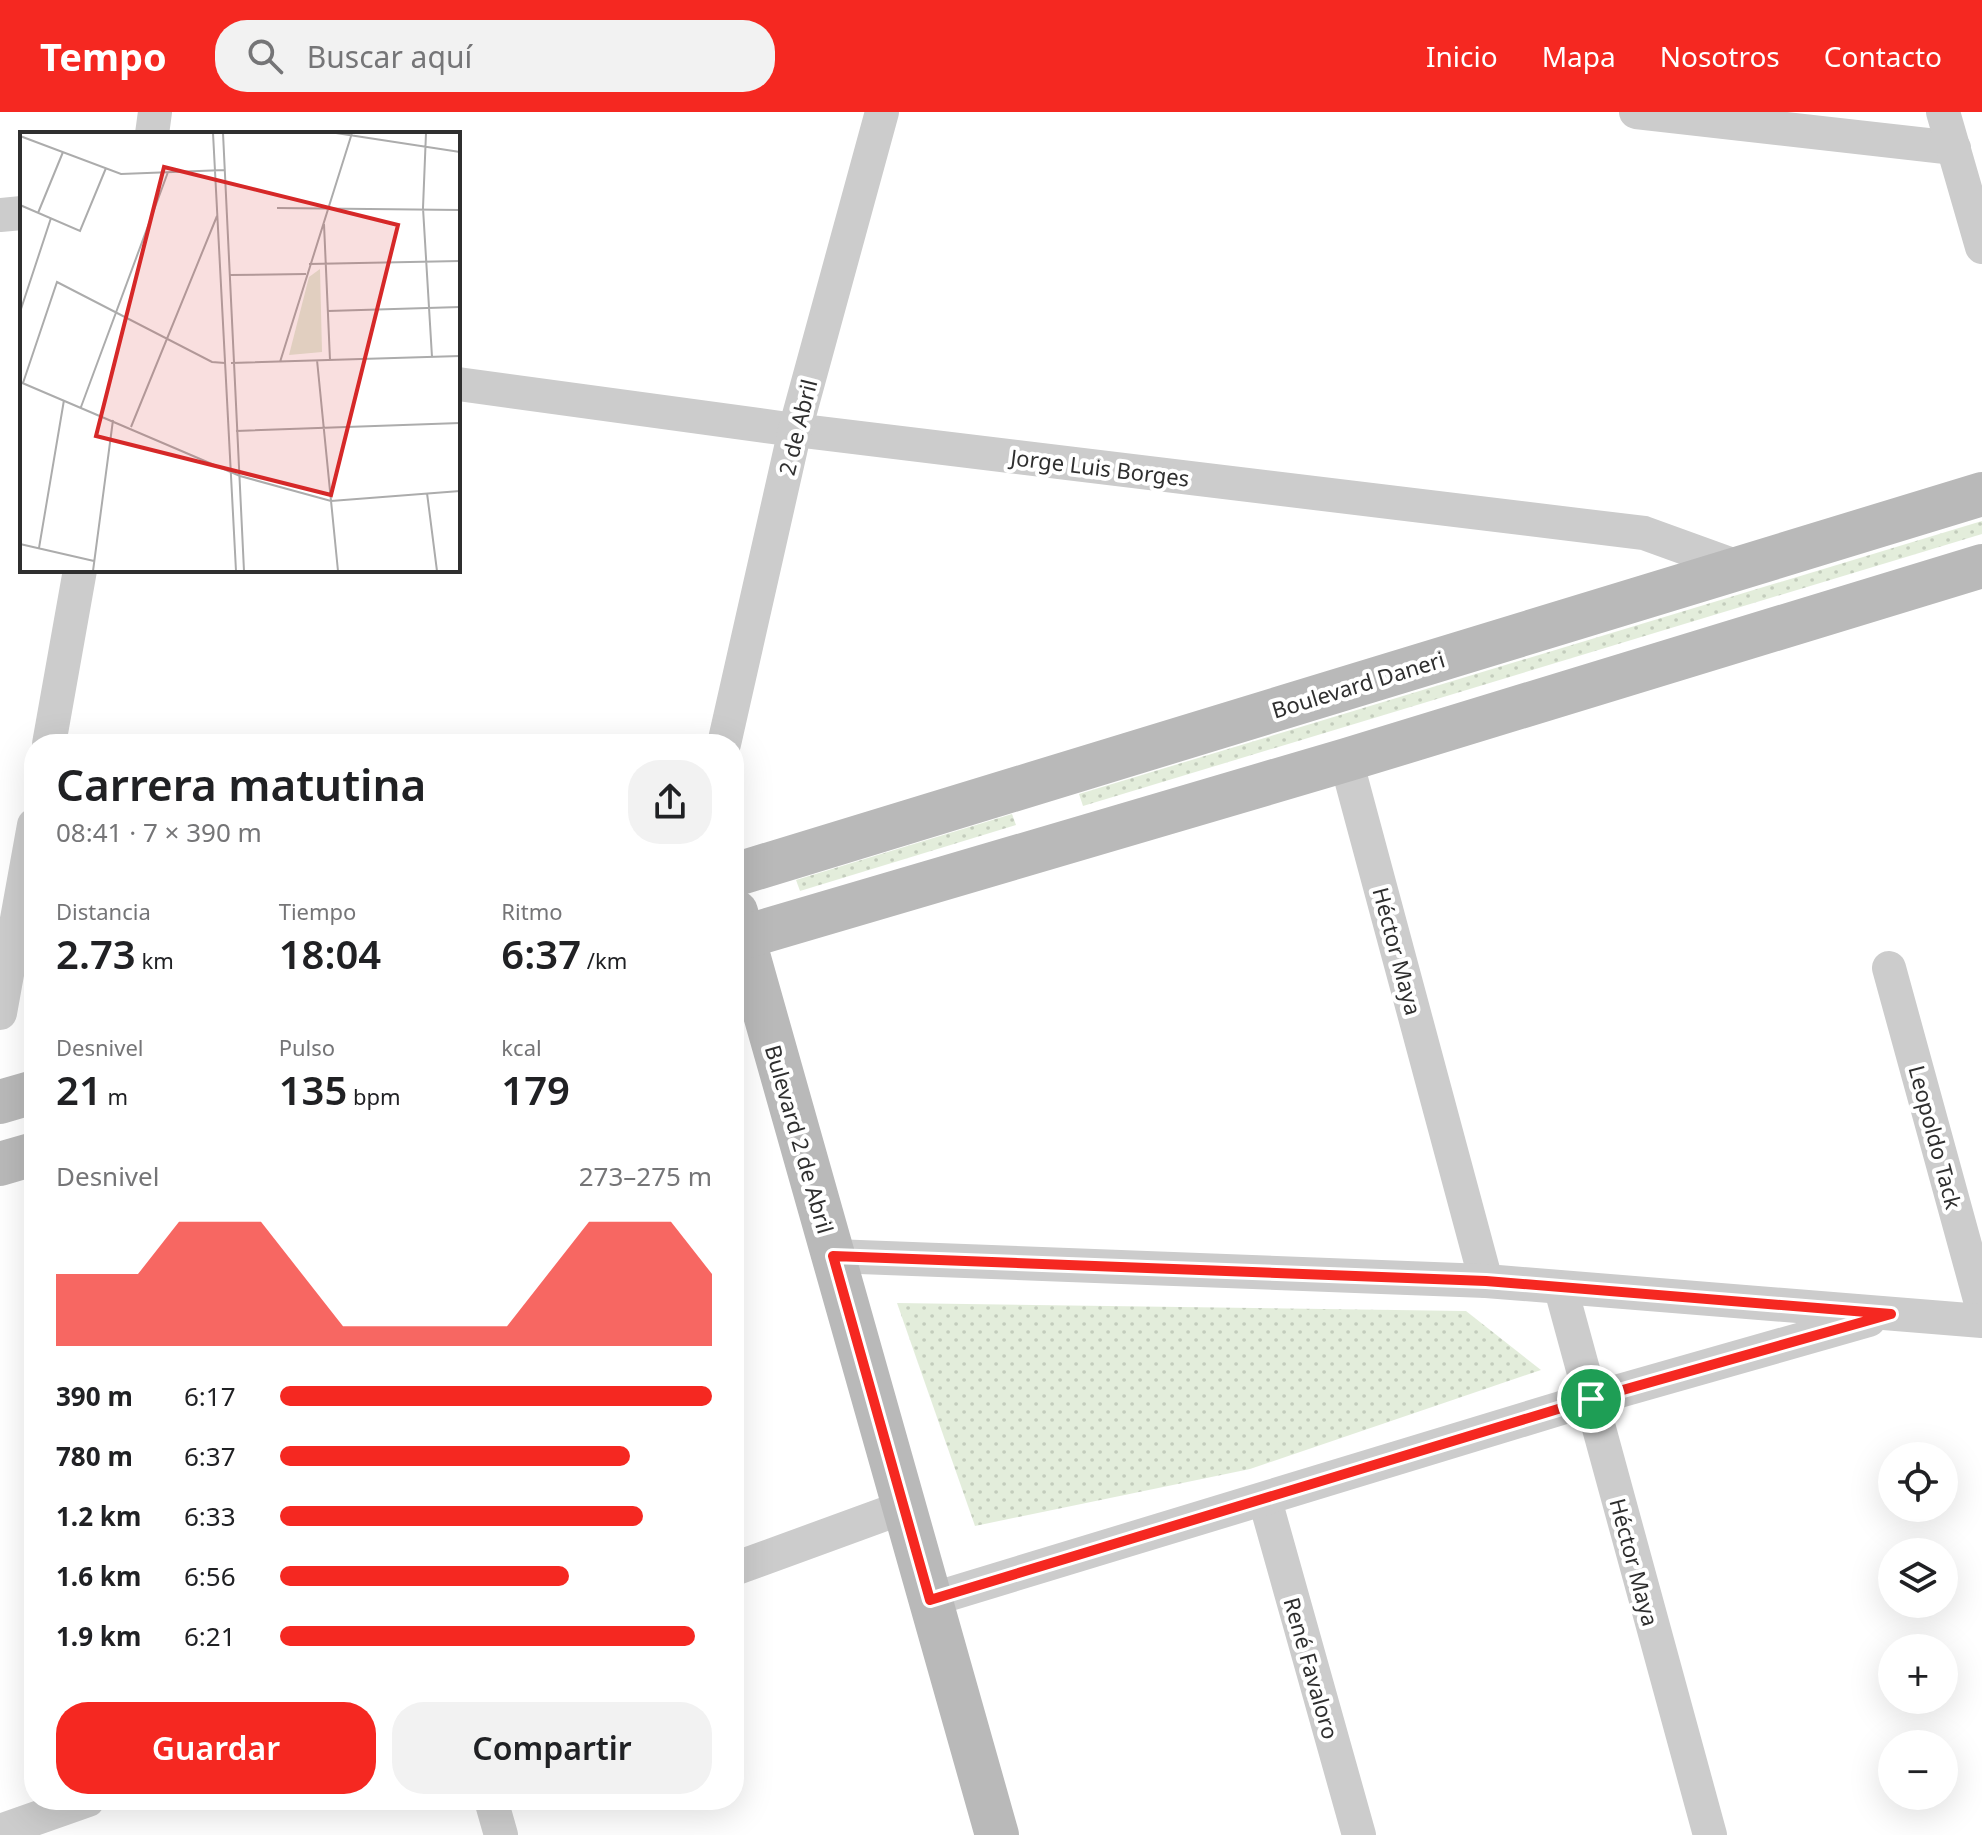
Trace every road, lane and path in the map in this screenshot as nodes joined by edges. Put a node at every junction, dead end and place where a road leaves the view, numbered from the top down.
1 (155, 112) edge
2 (882, 112) edge
3 (1636, 112) edge
4 (1943, 112) edge
5 (152, 132) edge
6 (1954, 148) junction
7 (20, 213) edge
8 (0, 215) edge
9 (1982, 247) edge
10 (460, 384) edge
11 (795, 430) junction
12 (1982, 494) edge
13 (1982, 566) edge
14 (1738, 567) junction
15 (80, 572) edge
16 (51, 734) edge
17 (726, 734) edge
18 (1346, 760) junction
19 (1035, 783) junction
20 (1053, 846) junction
21 (744, 872) edge
22 (24, 880) edge
23 (744, 926) edge
24 (744, 952) edge
25 (1889, 968) dead end
26 (0, 1013) edge
27 (24, 1095) edge
28 (0, 1102) edge
29 (24, 1157) edge
30 (0, 1164) edge
31 (833, 1256) junction
32 (1486, 1281) junction
33 (1561, 1289) junction
34 (1982, 1307) edge
35 (1891, 1314) junction
36 (1982, 1321) edge
37 (1591, 1399) junction
38 (1265, 1500) junction
39 (904, 1507) junction
40 (744, 1565) edge
41 (930, 1600) junction
42 (60, 1810) edge
43 (494, 1810) edge
44 (0, 1831) edge
45 (501, 1835) edge
46 (997, 1835) edge
47 (1359, 1835) edge
48 (1710, 1835) edge

1 - 5 street
2 - 11 street, 2 de Abril
3 - 6 street
4 - 6 street
6 - 9 street
7 - 8 street
10 - 11 street, Jorge Luis Borges
11 - 14 street, Jorge Luis Borges
11 - 17 street, 2 de Abril
12 - 14 main road, Boulevard Daneri
13 - 18 main road
14 - 19 main road, Boulevard Daneri
15 - 16 street
18 - 20 main road
18 - 32 street, Héctor Maya
19 - 20 main road
19 - 21 main road, Boulevard Daneri
20 - 23 main road
22 - 26 street
24 - 31 main road, Bulevard 2 de Abril
25 - 34 street, Leopoldo Tack
27 - 28 main road
29 - 30 main road
31 - 32 street
31 - 39 main road, Bulevard 2 de Abril
32 - 33 street
33 - 35 street
33 - 37 street, Héctor Maya
35 - 36 street
35 - 37 street
37 - 38 street
37 - 48 street, Héctor Maya
38 - 41 street
38 - 47 street, René Favaloro
39 - 40 street
39 - 41 main road, Bulevard 2 de Abril
41 - 46 main road, Bulevard 2 de Abril
42 - 44 street
43 - 45 street

